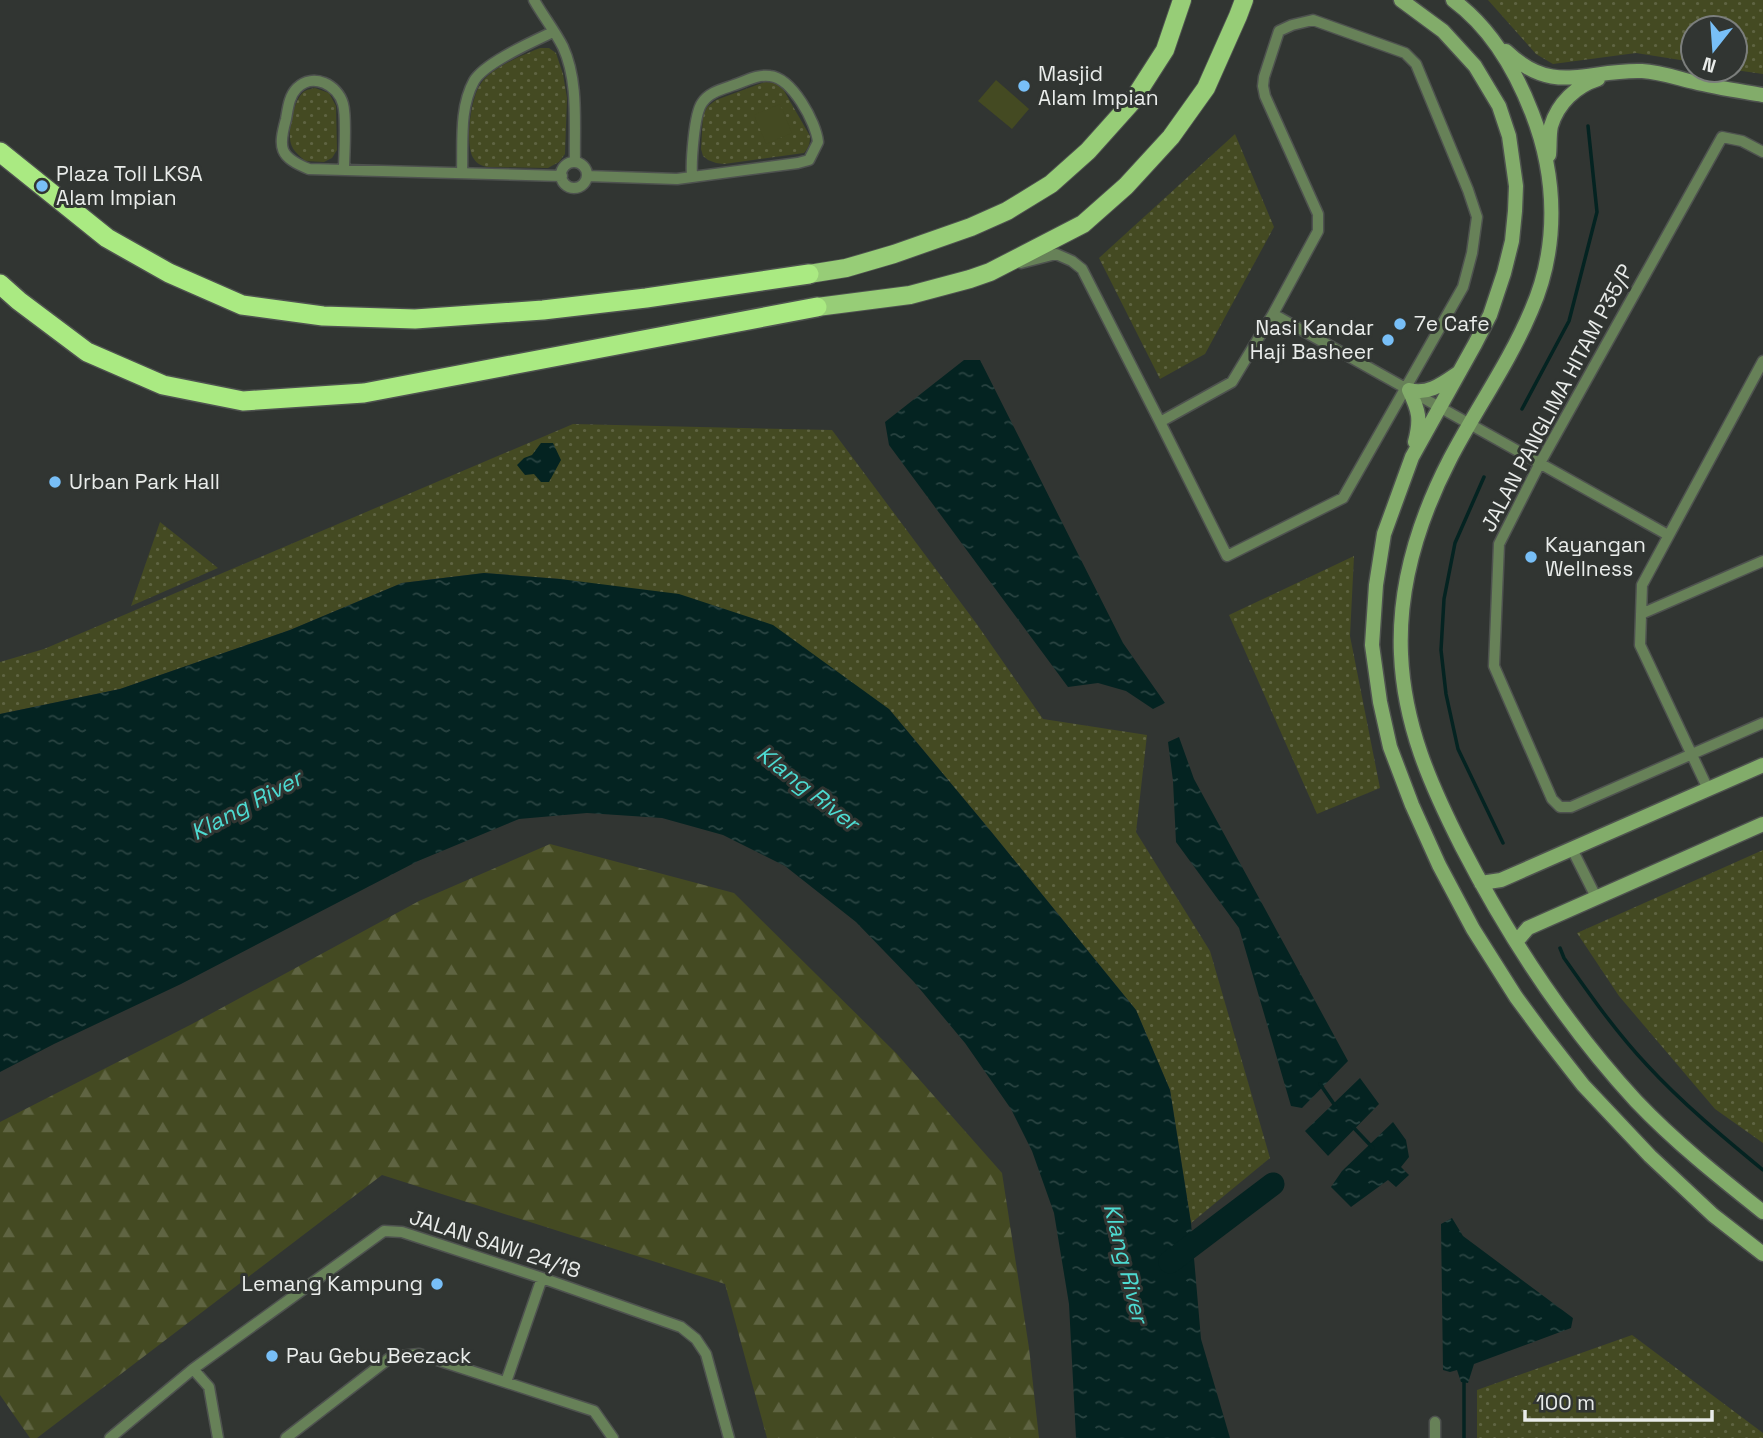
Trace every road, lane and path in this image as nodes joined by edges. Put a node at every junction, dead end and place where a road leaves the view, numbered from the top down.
1 (534, 0) edge
2 (1182, 0) edge
3 (1250, 0) edge
4 (1401, 0) edge
5 (1452, 0) edge
6 (1241, 8) edge
7 (553, 32) junction
8 (1493, 39) junction
9 (1620, 72) junction
10 (1763, 95) edge
11 (0, 152) edge
12 (1763, 152) edge
13 (575, 162) junction
14 (1549, 168) junction
15 (344, 170) junction
16 (462, 173) junction
17 (562, 176) junction
18 (587, 176) junction
19 (692, 176) junction
20 (990, 272) junction
21 (809, 274) joint
22 (0, 284) edge
23 (817, 307) joint
24 (1273, 314) junction
25 (1763, 361) edge
26 (1460, 371) junction
27 (1407, 389) junction
28 (1440, 408) junction
29 (1160, 422) junction
30 (1470, 424) junction
31 (1412, 457) junction
32 (1540, 463) junction
33 (1668, 535) junction
34 (1763, 561) edge
35 (1641, 614) junction
36 (1763, 723) edge
37 (1692, 754) junction
38 (1763, 765) edge
39 (1708, 789) junction
40 (1763, 824) edge
41 (1572, 849) junction
42 (1481, 883) junction
43 (1596, 897) junction
44 (1516, 942) junction
45 (1763, 1212) edge
46 (1763, 1254) edge
47 (542, 1278) junction
48 (193, 1369) junction
49 (506, 1382) junction
50 (1435, 1422) dead end
51 (301, 1434) edge
52 (110, 1438) edge
53 (218, 1438) edge
54 (286, 1438) edge
55 (613, 1438) edge
56 (729, 1438) edge
57 (1435, 1438) edge

1 - 7 street
2 - 21 main road
3 - 6 main road
4 - 26 main road
5 - 8 main road
6 - 20 main road
7 - 13 street
7 - 16 street
8 - 9 main road
8 - 14 main road
9 - 10 main road
9 - 14 main road
11 - 21 highway
12 - 32 street, JALAN PANGLIMA HITAM P35/P
13 - 17 street
13 - 18 street
14 - 30 main road
15 - 15 street
15 - 16 street
16 - 17 street
17 - 18 street
18 - 19 street
19 - 19 street
20 - 23 main road
20 - 29 street
22 - 23 highway
24 - 27 street
24 - 27 street
24 - 29 street
25 - 33 street
26 - 27 main road
26 - 28 main road
27 - 28 street
27 - 29 street
27 - 31 main road
28 - 30 street
28 - 31 main road
30 - 32 street
30 - 42 main road
31 - 46 main road
32 - 33 street
32 - 37 street, JALAN PANGLIMA HITAM P35/P
33 - 35 street
34 - 35 street
35 - 37 street
36 - 37 street
37 - 39 street
38 - 39 main road
39 - 41 main road
40 - 43 main road
41 - 42 main road
41 - 43 street
42 - 44 main road
43 - 44 main road
44 - 45 main road
47 - 48 street, JALAN SAWI 24/18
47 - 49 street
47 - 56 street, JALAN SAWI 24/18
48 - 52 street, JALAN SAWI 24/18
48 - 53 street
49 - 51 street
49 - 55 street
50 - 57 street
51 - 54 street

